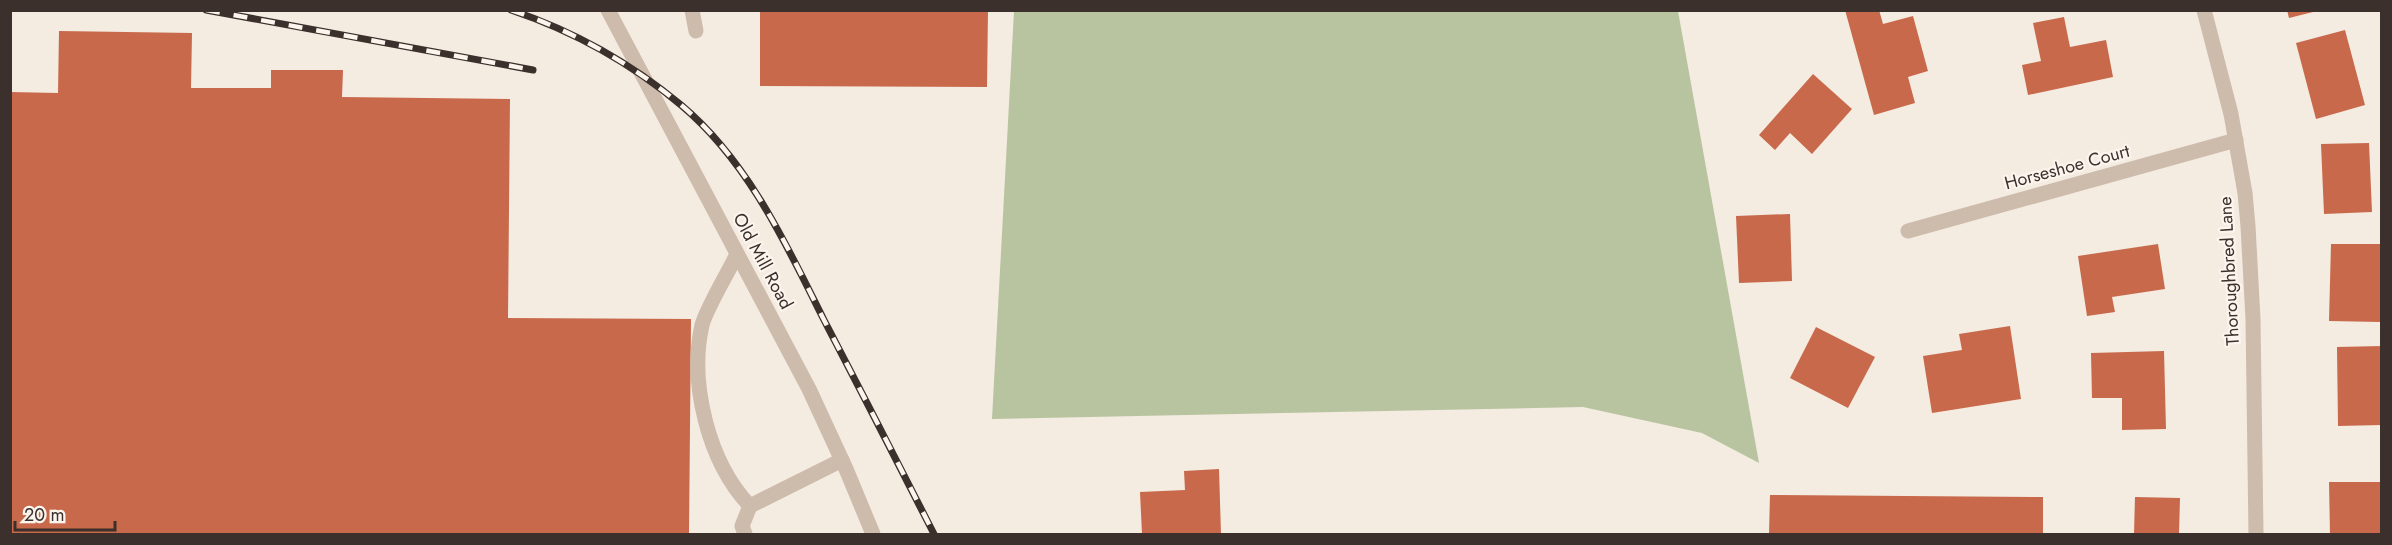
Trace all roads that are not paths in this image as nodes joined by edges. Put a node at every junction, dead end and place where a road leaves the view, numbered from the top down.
1 (608, 10) edge
2 (692, 10) edge
3 (2204, 10) edge
4 (696, 31) dead end
5 (2236, 140) junction
6 (1908, 231) dead end
7 (737, 254) junction
8 (842, 460) junction
9 (750, 506) junction
10 (745, 534) edge
11 (873, 534) edge
12 (2256, 534) edge

1 - 7 street, Old Mill Road
2 - 4 street
3 - 5 street, Thoroughbred Lane
5 - 6 street, Horseshoe Court
5 - 12 street, Thoroughbred Lane
7 - 8 street, Old Mill Road
7 - 9 street
8 - 9 street
8 - 11 street, Old Mill Road
9 - 10 street

